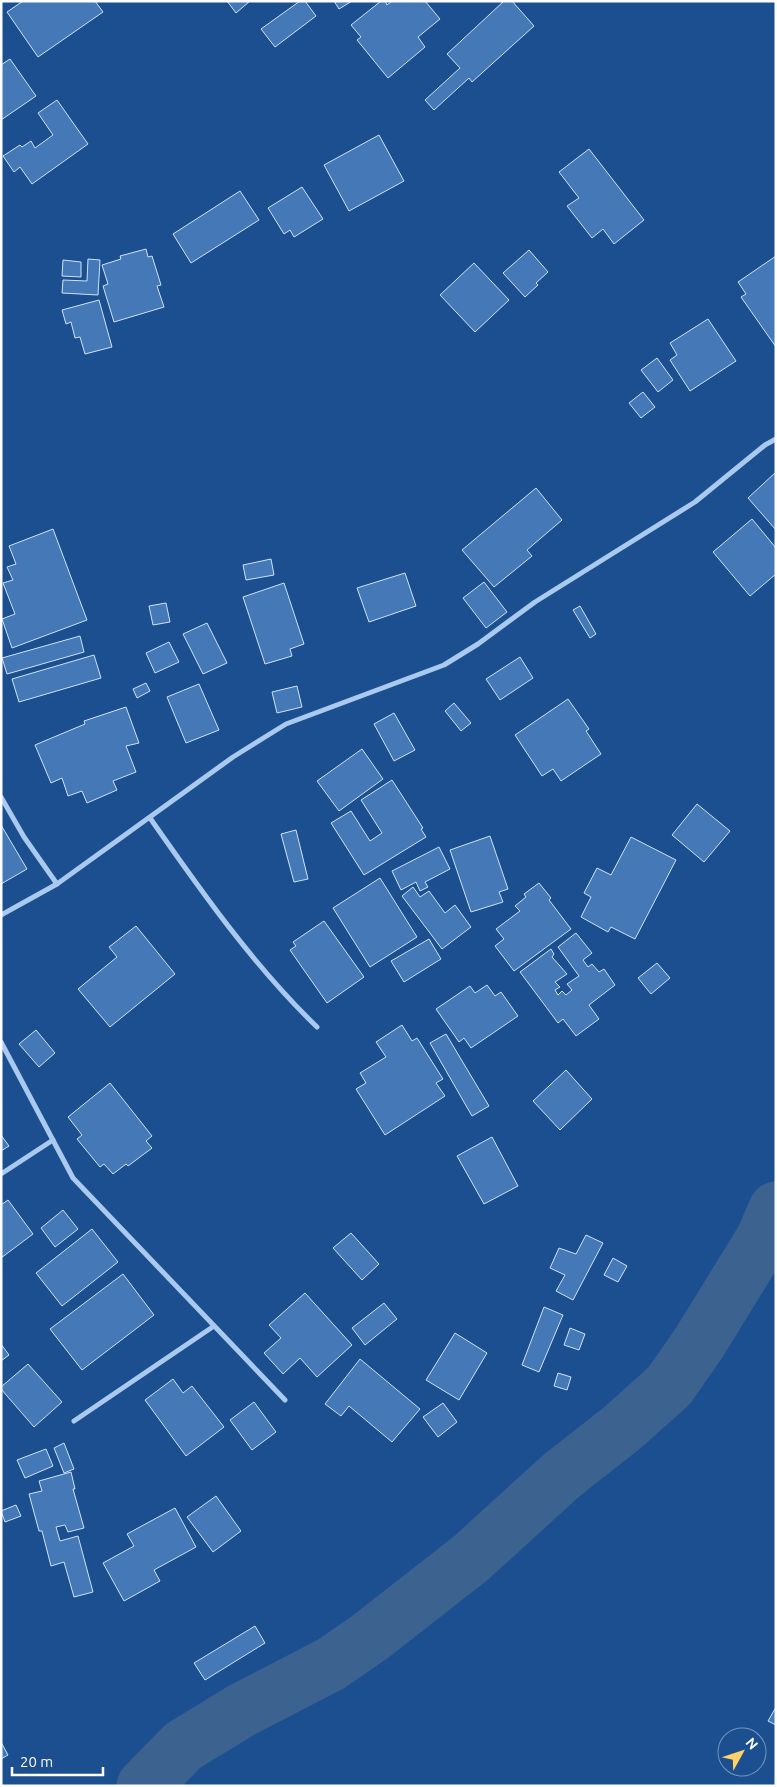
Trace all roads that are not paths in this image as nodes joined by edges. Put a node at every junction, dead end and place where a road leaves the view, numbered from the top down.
1 (776, 438) edge
2 (1, 796) edge
3 (150, 818) junction
4 (57, 884) junction
5 (1, 915) edge
6 (317, 1027) dead end
7 (1, 1042) edge
8 (53, 1140) junction
9 (1, 1174) edge
10 (214, 1326) junction
11 (285, 1400) dead end
12 (74, 1421) dead end

1 - 3 street
2 - 4 street
3 - 4 street
3 - 6 street
4 - 5 street
7 - 8 street
8 - 9 street
8 - 10 street
10 - 11 street
10 - 12 street

